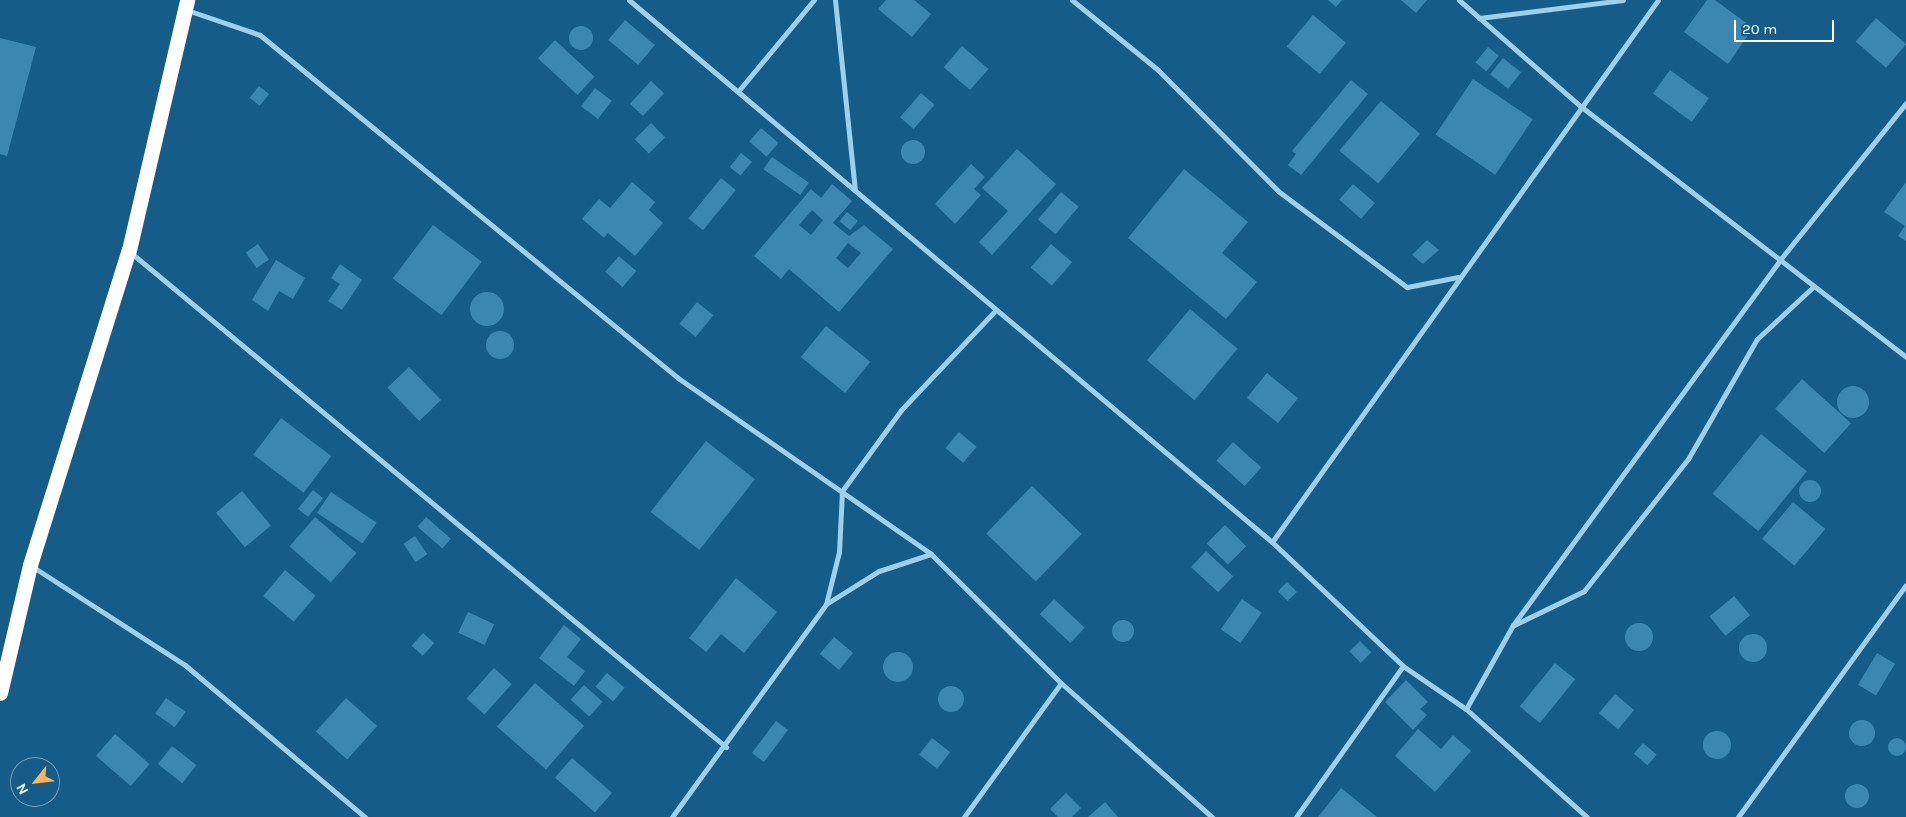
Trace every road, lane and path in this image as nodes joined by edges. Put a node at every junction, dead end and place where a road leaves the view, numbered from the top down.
1 (629, 0) edge
2 (814, 0) edge
3 (835, 0) edge
4 (1072, 0) edge
5 (1459, 0) edge
6 (1623, 0) edge
7 (1658, 0) edge
8 (186, 5) edge
9 (1479, 18) junction
10 (740, 89) junction
11 (1906, 103) edge
12 (1579, 105) junction
13 (856, 191) junction
14 (129, 250) junction
15 (1779, 261) junction
16 (1459, 276) junction
17 (1813, 287) junction
18 (994, 312) junction
19 (1906, 357) edge
20 (842, 491) junction
21 (1272, 542) junction
22 (931, 554) junction
23 (30, 565) junction
24 (1906, 585) edge
25 (826, 604) junction
26 (1513, 625) junction
27 (1403, 666) junction
28 (1061, 683) junction
29 (0, 693) edge
30 (1466, 709) junction
31 (726, 747) junction
32 (365, 817) edge
33 (672, 817) edge
34 (964, 817) edge
35 (1212, 817) edge
36 (1296, 817) edge
37 (1586, 817) edge
38 (1738, 817) edge

1 - 10 street
2 - 10 street
3 - 13 street
4 - 16 street
5 - 9 street
6 - 9 street
7 - 12 street
8 - 14 highway
8 - 20 street
9 - 12 street
10 - 13 street
11 - 15 street
12 - 15 street
12 - 16 street
13 - 18 street
14 - 23 highway
14 - 31 street
15 - 17 street
15 - 26 street
16 - 21 street
17 - 19 street
17 - 26 street
18 - 20 street
18 - 21 street
20 - 22 street
20 - 25 street
21 - 27 street
22 - 25 street
22 - 28 street
23 - 29 highway
23 - 32 street
24 - 38 street
25 - 31 street
26 - 30 street
27 - 30 street
27 - 36 street
28 - 34 street
28 - 35 street
30 - 37 street
31 - 33 street

